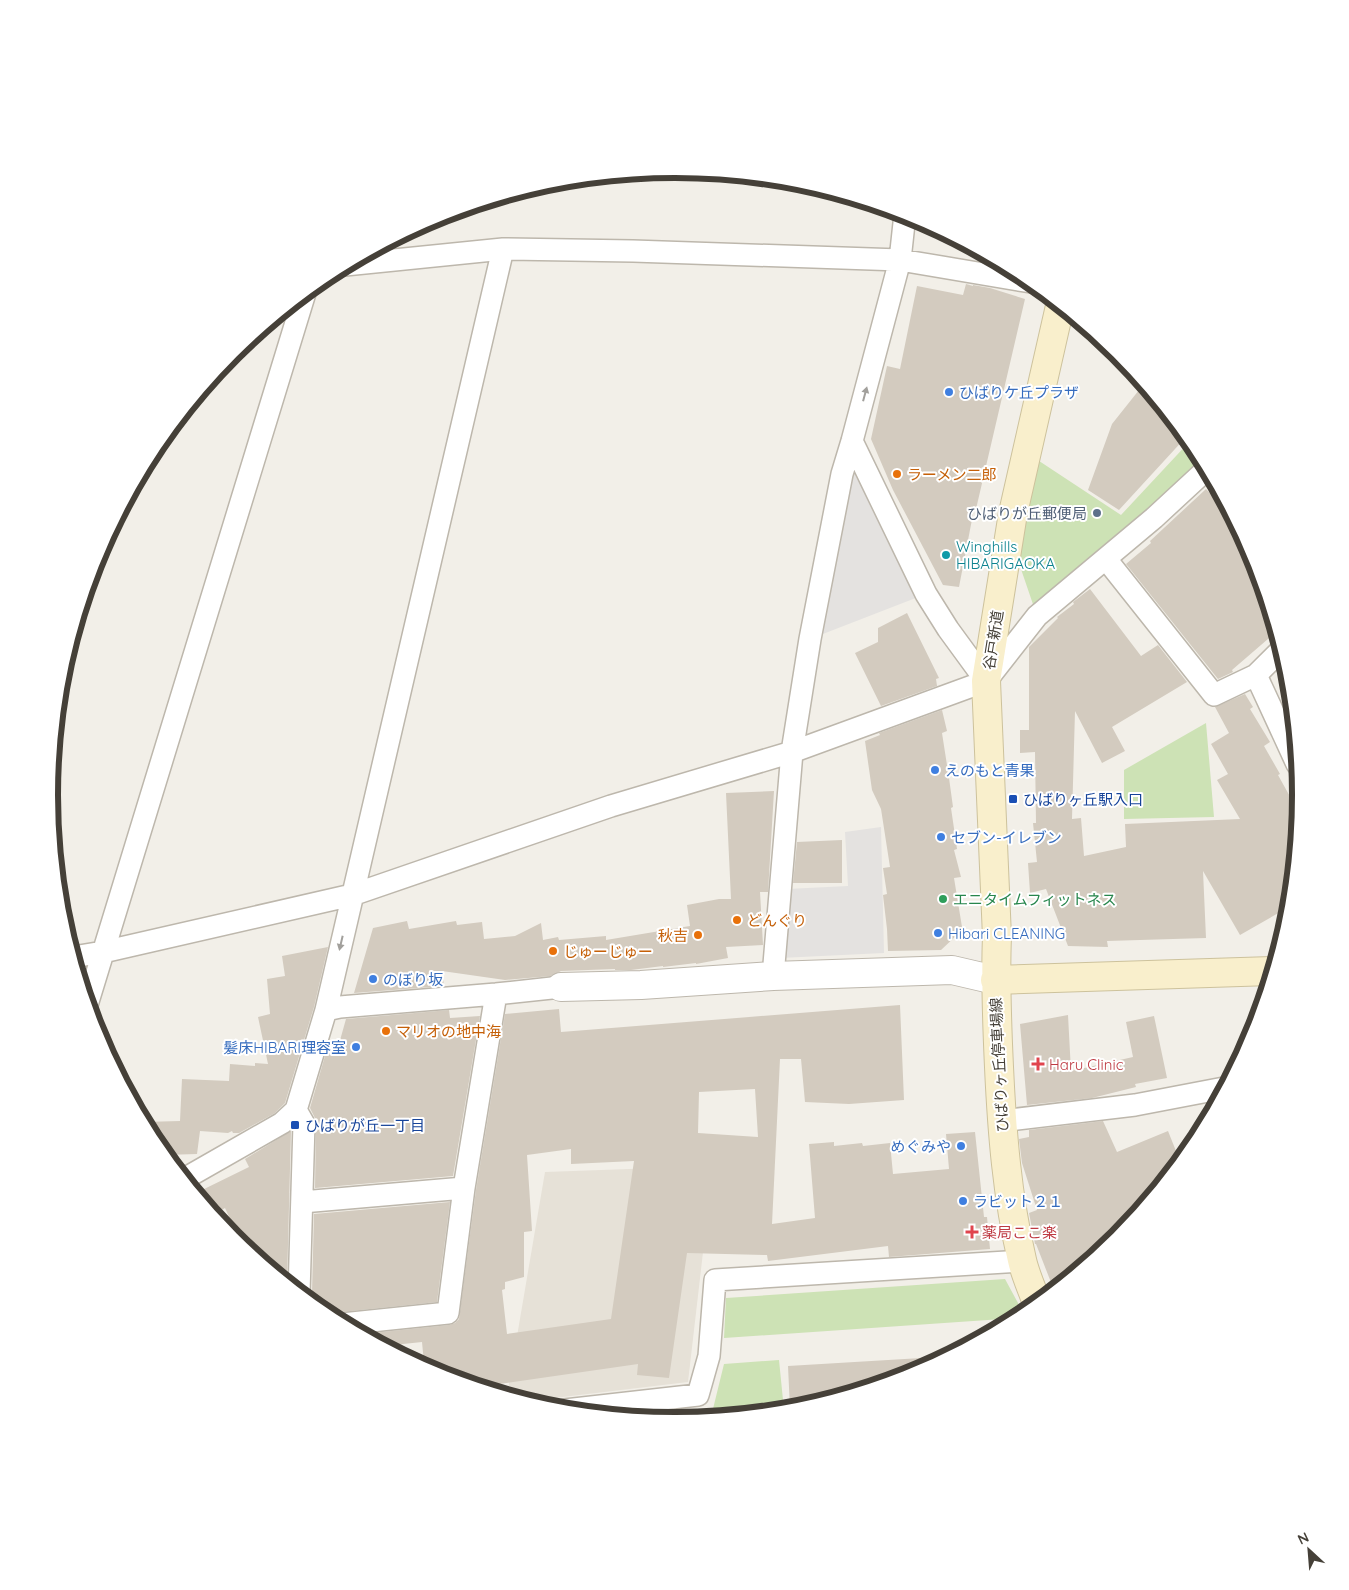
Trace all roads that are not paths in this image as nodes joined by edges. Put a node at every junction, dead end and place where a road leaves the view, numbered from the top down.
1 (904, 222) edge
2 (504, 249) junction
3 (900, 260) junction
4 (362, 263) edge
5 (1012, 279) edge
6 (302, 304) edge
7 (1058, 313) edge
8 (852, 441) junction
9 (1202, 474) edge
10 (1106, 559) junction
11 (1275, 656) edge
12 (1256, 675) junction
13 (986, 681) junction
14 (1287, 727) edge
15 (792, 752) junction
16 (352, 895) junction
17 (103, 952) junction
18 (79, 956) edge
19 (1265, 971) edge
20 (773, 976) junction
21 (995, 980) junction
22 (561, 987) joint
23 (90, 994) edge
24 (496, 994) junction
25 (326, 1010) junction
26 (1217, 1089) edge
27 (296, 1110) junction
28 (1002, 1121) junction
29 (189, 1176) edge
30 (464, 1188) junction
31 (302, 1202) junction
32 (1022, 1261) junction
33 (299, 1284) edge
34 (1034, 1295) edge
35 (356, 1323) edge
36 (593, 1407) edge

1 - 3 street
2 - 3 street
2 - 4 street
2 - 16 street
3 - 5 street
8 -> 3 street
6 - 17 street
7 - 13 main road, 谷戸新道
8 - 13 street
8 - 15 street
9 - 10 street
10 - 12 street
10 - 13 street
11 - 12 street
12 - 14 street
13 - 15 street
13 - 21 main road, 谷戸新道
15 - 16 street
15 - 20 street
16 - 17 street
16 -> 25 street
17 - 18 street
17 - 23 street
19 - 21 main road, ひばりヶ丘停車場線
20 - 21 street
20 - 22 street
21 - 28 main road, ひばりヶ丘停車場線
22 - 24 street
24 - 25 street
24 - 30 street
25 - 27 street
26 - 28 street
27 - 29 street
27 - 31 street
28 - 32 main road, ひばりヶ丘停車場線
30 - 31 street
30 - 35 street
31 - 33 street
32 - 34 main road, ひばりヶ丘停車場線
32 - 36 street

